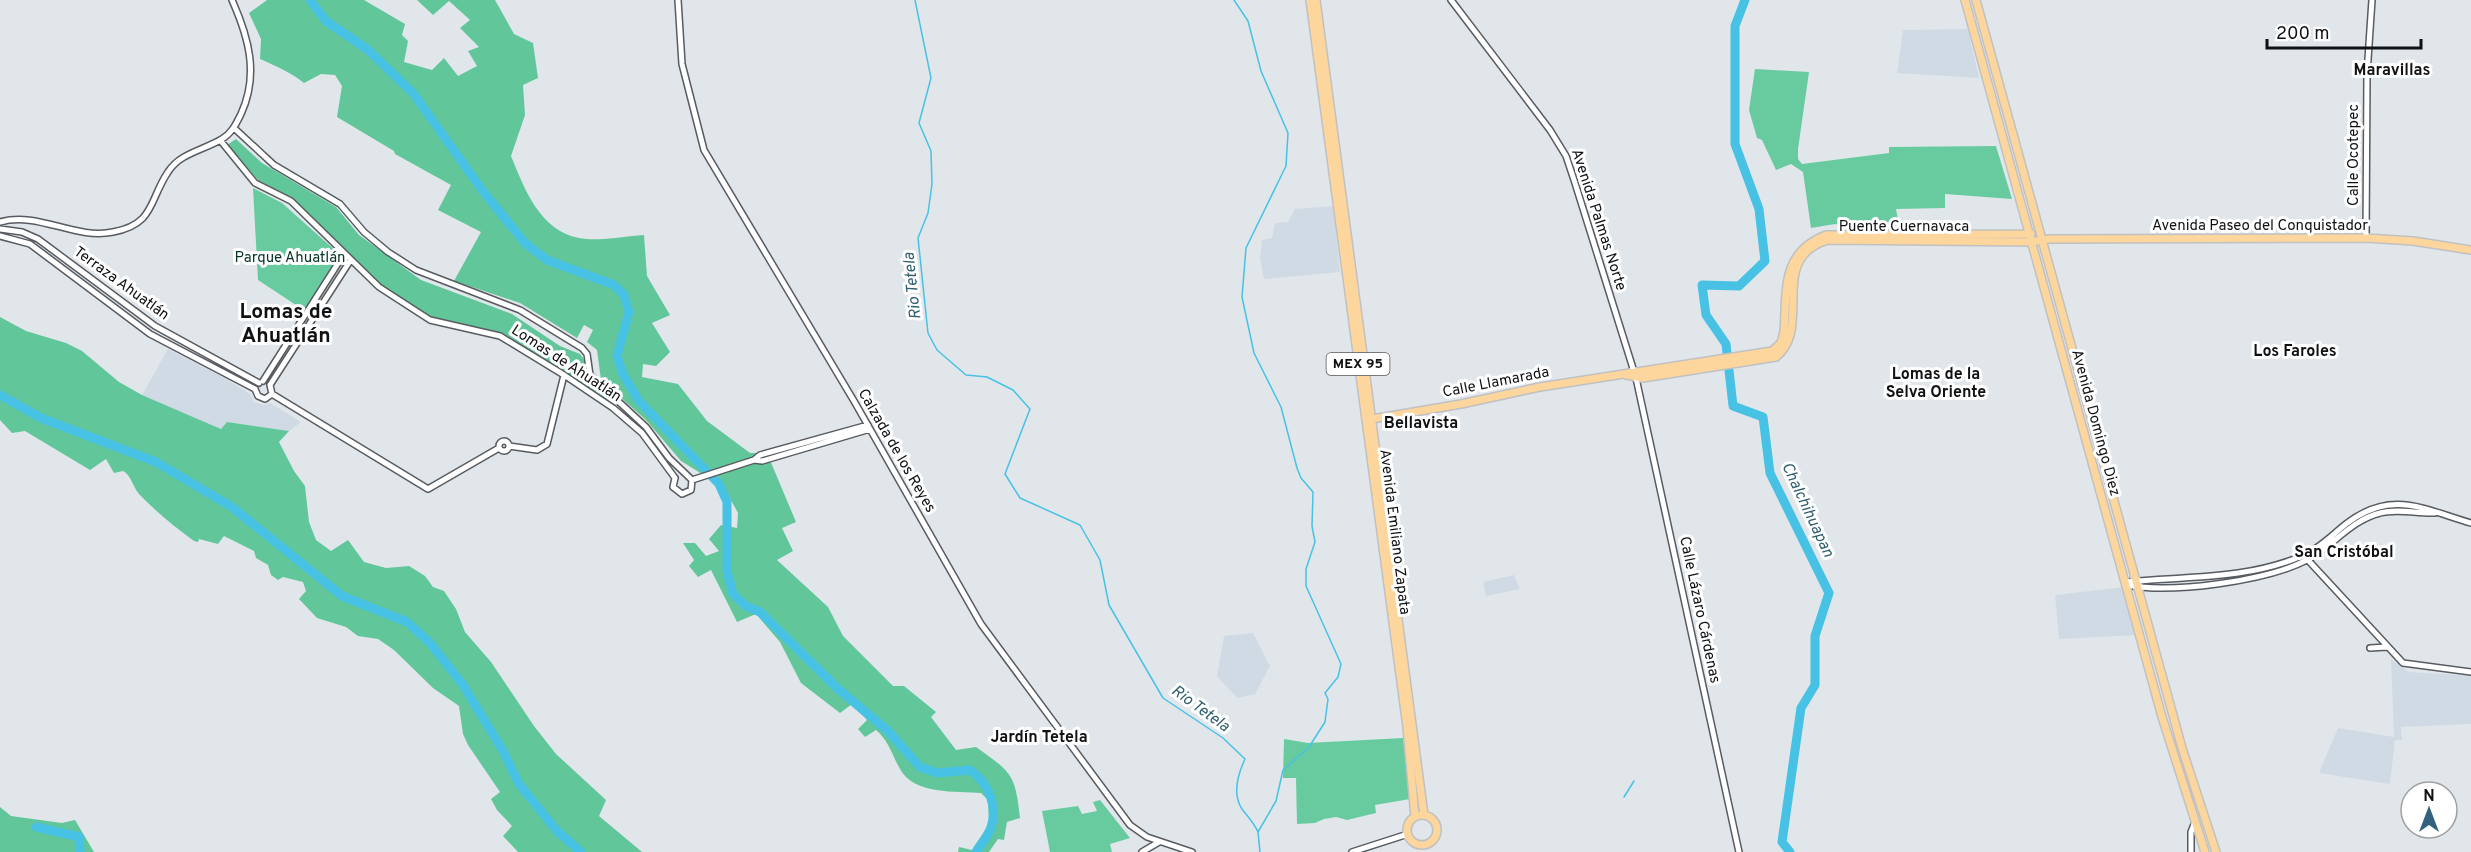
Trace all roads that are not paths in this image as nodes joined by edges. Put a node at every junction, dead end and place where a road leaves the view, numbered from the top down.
1 (232, 0) edge
2 (678, 0) edge
3 (1310, 0) edge
4 (1316, 0) edge
5 (1451, 0) edge
6 (1965, 0) edge
7 (1976, 0) edge
8 (2372, 0) edge
9 (234, 128) junction
10 (220, 140) junction
11 (18, 219) junction
12 (0, 222) edge
13 (2038, 225) junction
14 (0, 229) edge
15 (13, 231) junction
16 (2029, 234) junction
17 (0, 236) edge
18 (1942, 237) junction
19 (2366, 238) junction
20 (2048, 239) junction
21 (2010, 241) junction
22 (2031, 242) junction
23 (2471, 250) edge
24 (344, 254) junction
25 (2036, 257) junction
26 (350, 261) junction
27 (2049, 263) junction
28 (1356, 325) junction
29 (564, 375) junction
30 (1636, 376) junction
31 (261, 382) junction
32 (270, 384) junction
33 (255, 389) junction
34 (272, 394) junction
35 (1372, 419) junction
36 (869, 427) junction
37 (666, 458) junction
38 (684, 474) junction
39 (675, 478) junction
40 (692, 480) junction
41 (2471, 523) edge
42 (2306, 558) junction
43 (2132, 559) junction
44 (2120, 562) junction
45 (2126, 583) junction
46 (2139, 584) junction
47 (1394, 611) junction
48 (2149, 622) junction
49 (2138, 626) junction
50 (1398, 640) junction
51 (2387, 647) junction
52 (2370, 648) dead end
53 (2471, 672) edge
54 (1424, 815) junction
55 (1415, 817) junction
56 (2195, 822) junction
57 (1408, 834) junction
58 (1141, 835) junction
59 (1159, 842) junction
60 (1423, 847) edge
61 (1143, 851) edge
62 (1192, 852) edge
63 (1352, 852) edge
64 (1430, 852) edge
65 (1739, 852) edge
66 (2191, 852) edge
67 (2205, 852) edge
68 (2216, 852) edge

1 - 9 street
2 - 36 street, Calzada de los Reyes
3 - 28 main road, Avenida Emiliano Zapata / MEX 95
4 - 28 main road, Avenida Emiliano Zapata / MEX 95
5 - 30 street, Avenida Palmas Norte
6 - 16 main road, Avenida Domingo Diez
7 - 13 main road, Avenida Domingo Diez
8 - 19 street, Calle Ocotepec
9 - 10 street
9 - 37 street
10 - 11 street
10 - 24 street, Lomas de Ahuatlán
11 - 12 street
11 - 15 street
13 - 20 main road, Avenida Domingo Diez
13 - 20 main road
14 - 15 street, Terraza Ahuatlán
15 - 31 street, Terraza Ahuatlán
16 - 18 main road, Puente Cuernavaca
16 - 20 main road, Puente Cuernavaca
16 - 22 main road, Avenida Domingo Diez
17 - 33 street, Terraza Ahuatlán
18 - 21 main road, Puente Cuernavaca
18 - 30 main road, Puente Cuernavaca
19 - 20 main road, Avenida Paseo del Conquistador
19 - 23 main road, Avenida Paseo del Conquistador
20 - 22 main road, Puente Cuernavaca
20 - 27 main road, Avenida Domingo Diez
20 - 27 main road
21 - 22 main road, Puente Cuernavaca
21 - 25 main road
22 - 25 main road, Avenida Domingo Diez
24 - 26 street, Lomas de Ahuatlán
24 - 31 street
25 - 44 main road, Avenida Domingo Diez
26 - 29 street, Lomas de Ahuatlán
26 - 32 street
27 - 43 main road, Avenida Domingo Diez
28 - 35 main road, Avenida Emiliano Zapata / MEX 95
28 - 47 main road, Avenida Emiliano Zapata / MEX 95
29 - 34 street
29 - 37 street, Lomas de Ahuatlán
30 - 35 main road, Calle Llamarada
30 - 65 street, Calle Lázaro Cárdenas
31 - 32 street
31 - 33 street
32 - 34 street
33 - 34 street
35 - 47 main road, Avenida Emiliano Zapata / MEX 95
36 - 40 street
36 - 58 street, Calzada de los Reyes
37 - 38 street, Lomas de Ahuatlán
37 - 39 street, Lomas de Ahuatlán
38 - 39 street
38 - 40 street
39 - 40 street
41 - 42 street
42 - 46 street
42 - 51 street
43 - 44 main road
43 - 46 main road, Avenida Domingo Diez
44 - 45 main road, Avenida Domingo Diez
45 - 46 street
45 - 49 main road, Avenida Domingo Diez
46 - 48 main road, Avenida Domingo Diez
47 - 50 main road, Avenida Emiliano Zapata / MEX 95
48 - 49 main road
48 - 68 main road, Avenida Domingo Diez
49 - 56 main road, Avenida Domingo Diez
50 - 54 main road, Avenida Emiliano Zapata / MEX 95
50 - 55 main road, Avenida Emiliano Zapata / MEX 95
51 - 52 street
51 - 53 street
54 - 55 main road
54 - 60 main road
55 - 57 main road
56 - 66 street, Avenida Domingo Diez
56 - 67 main road
57 - 60 main road
57 - 63 street
58 - 59 street, Calzada de los Reyes
58 - 61 street
59 - 61 street
59 - 62 street, Calzada de los Reyes
60 - 64 main road

